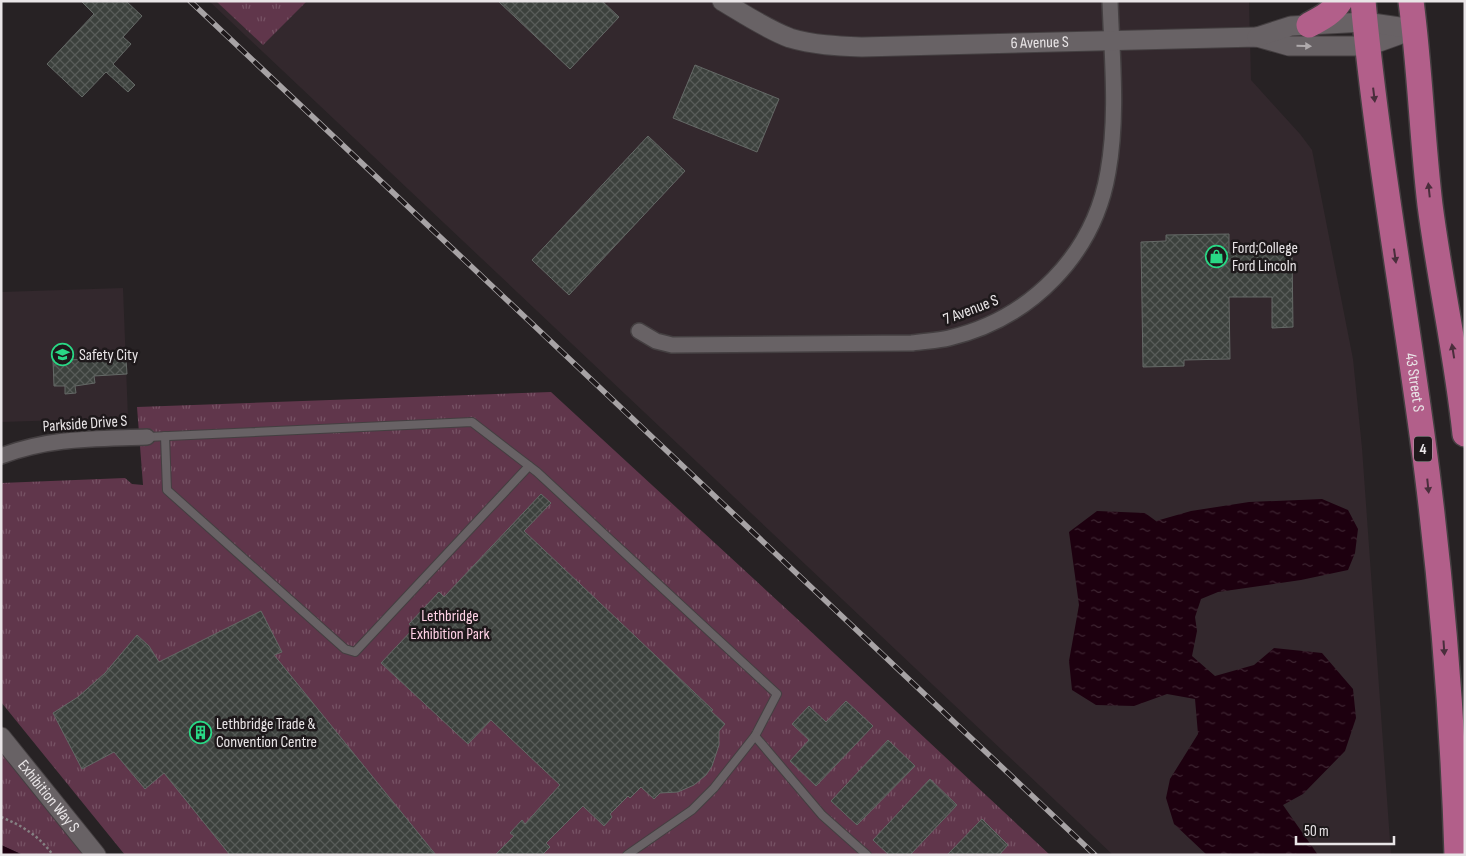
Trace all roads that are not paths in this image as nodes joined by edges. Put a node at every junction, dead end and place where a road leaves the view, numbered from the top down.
1 (722, 1) edge
2 (1110, 1) edge
3 (1340, 1) edge
4 (1411, 1) edge
5 (1364, 12) edge
6 (1310, 26) junction
7 (1415, 29) junction
8 (1257, 38) junction
9 (1111, 41) junction
10 (1368, 46) junction
11 (639, 331) dead end
12 (1465, 434) edge
13 (165, 436) junction
14 (147, 437) joint
15 (1, 442) edge
16 (25, 447) junction
17 (1, 456) edge
18 (529, 466) junction
19 (755, 736) junction
20 (1, 737) edge
21 (96, 855) edge
22 (627, 855) edge
23 (867, 855) edge
24 (1457, 855) edge

1 - 9 street, 6 Avenue S
2 - 9 street, 7 Avenue S
3 - 6 highway
4 - 7 highway
5 - 6 street, 6 Avenue S
5 - 7 street, 6 Avenue S
5 - 10 highway, 43 Street S / 4
6 - 8 street, 6 Avenue S
7 - 10 street, 6 Avenue S
12 -> 7 highway
8 - 9 street, 6 Avenue S
8 -> 10 street, 6 Avenue S
9 - 11 street, 7 Avenue S
10 -> 24 highway, 43 Street S / 4
13 - 14 lane
13 - 18 lane
13 - 18 lane
14 - 16 street, Parkside Drive S
15 - 16 street, Parkside Drive S
16 - 17 street, Parkside Drive S
18 - 19 lane
19 - 22 lane
19 - 23 lane
20 - 21 street, Exhibition Way S

